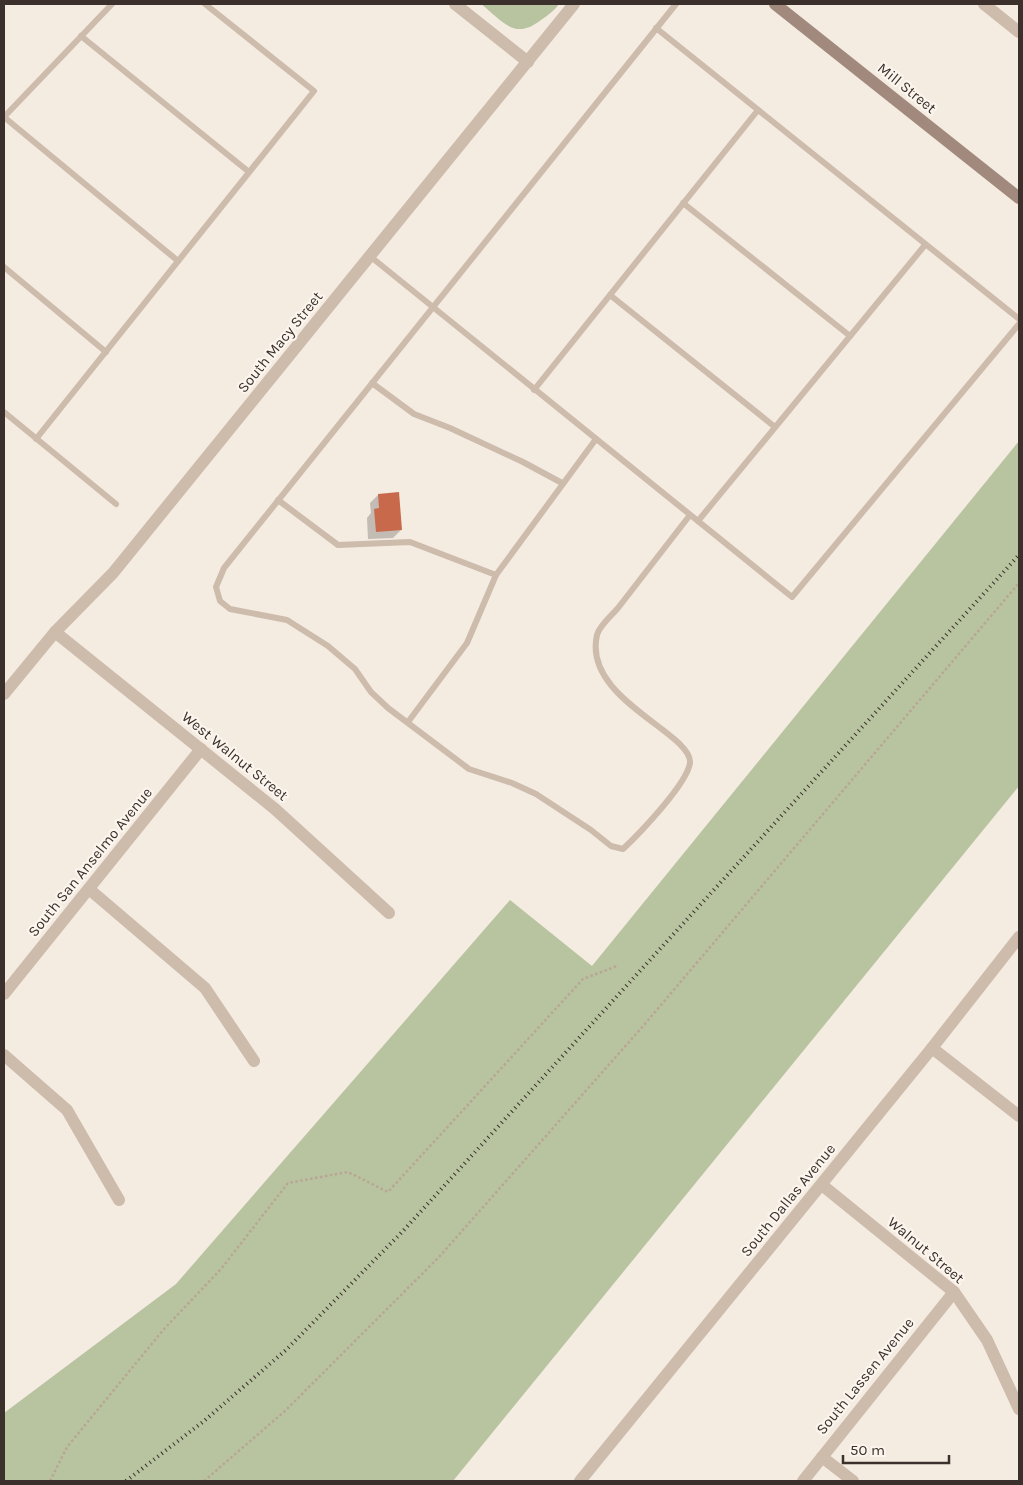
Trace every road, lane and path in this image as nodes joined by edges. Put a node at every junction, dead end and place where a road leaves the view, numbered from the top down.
1 (112, 4) edge
2 (205, 4) edge
3 (455, 4) edge
4 (574, 4) edge
5 (676, 4) edge
6 (775, 4) edge
7 (984, 4) edge
8 (656, 28) junction
9 (1019, 32) edge
10 (81, 36) junction
11 (528, 62) junction
12 (758, 110) junction
13 (4, 117) edge
14 (249, 172) junction
15 (1019, 198) edge
16 (683, 203) junction
17 (925, 245) junction
18 (370, 257) junction
19 (178, 261) junction
20 (4, 266) edge
21 (610, 295) junction
22 (432, 306) junction
23 (1019, 319) edge
24 (1019, 324) edge
25 (850, 336) junction
26 (106, 352) junction
27 (372, 383) junction
28 (534, 390) junction
29 (4, 412) edge
30 (775, 427) junction
31 (36, 439) junction
32 (596, 439) junction
33 (562, 483) junction
34 (278, 500) junction
35 (116, 504) dead end
36 (690, 515) junction
37 (698, 521) junction
38 (496, 575) junction
39 (1019, 583) edge
40 (55, 632) junction
41 (4, 694) edge
42 (408, 722) junction
43 (200, 749) junction
44 (89, 889) junction
45 (389, 912) dead end
46 (1019, 937) edge
47 (617, 966) dead end
48 (4, 994) edge
49 (932, 1048) junction
50 (4, 1056) edge
51 (254, 1061) dead end
52 (1019, 1116) edge
53 (822, 1185) junction
54 (119, 1200) dead end
55 (954, 1292) junction
56 (1019, 1409) edge
57 (822, 1457) junction
58 (50, 1481) edge
59 (204, 1481) edge
60 (580, 1481) edge
61 (803, 1481) edge
62 (853, 1481) edge

1 - 10 lane
2 - 14 lane
3 - 11 street
4 - 11 street, South Macy Street
5 - 8 lane
6 - 15 main road, Mill Street
7 - 9 street
8 - 12 lane
8 - 22 lane
10 - 13 lane
10 - 14 lane
11 - 18 street, South Macy Street
12 - 16 lane
12 - 17 lane
13 - 19 lane
14 - 19 lane
16 - 21 lane
16 - 25 lane
17 - 23 lane
17 - 25 lane
18 - 22 lane
18 - 40 street, South Macy Street
19 - 26 lane
20 - 26 lane
21 - 28 lane
21 - 30 lane
22 - 27 lane
22 - 28 lane
24 - 37 lane
25 - 30 lane
26 - 31 lane
27 - 33 lane
27 - 34 lane
28 - 32 lane
29 - 31 lane
30 - 37 lane
31 - 35 lane
32 - 33 lane
32 - 36 lane
33 - 38 lane
34 - 38 lane
34 - 42 lane
36 - 37 lane
36 - 42 lane
38 - 42 lane
39 - 59 path
40 - 41 street, South Macy Street
40 - 43 street, West Walnut Street
43 - 44 street, South San Anselmo Avenue
43 - 45 street, West Walnut Street
44 - 48 street, South San Anselmo Avenue
44 - 51 street
46 - 49 street, South Dallas Avenue
47 - 58 path
49 - 52 street
49 - 53 street, South Dallas Avenue
50 - 54 street
53 - 55 street, Walnut Street
53 - 60 street, South Dallas Avenue
55 - 56 street, Walnut Street
55 - 57 street, South Lassen Avenue
57 - 61 street, South Lassen Avenue
57 - 62 street

